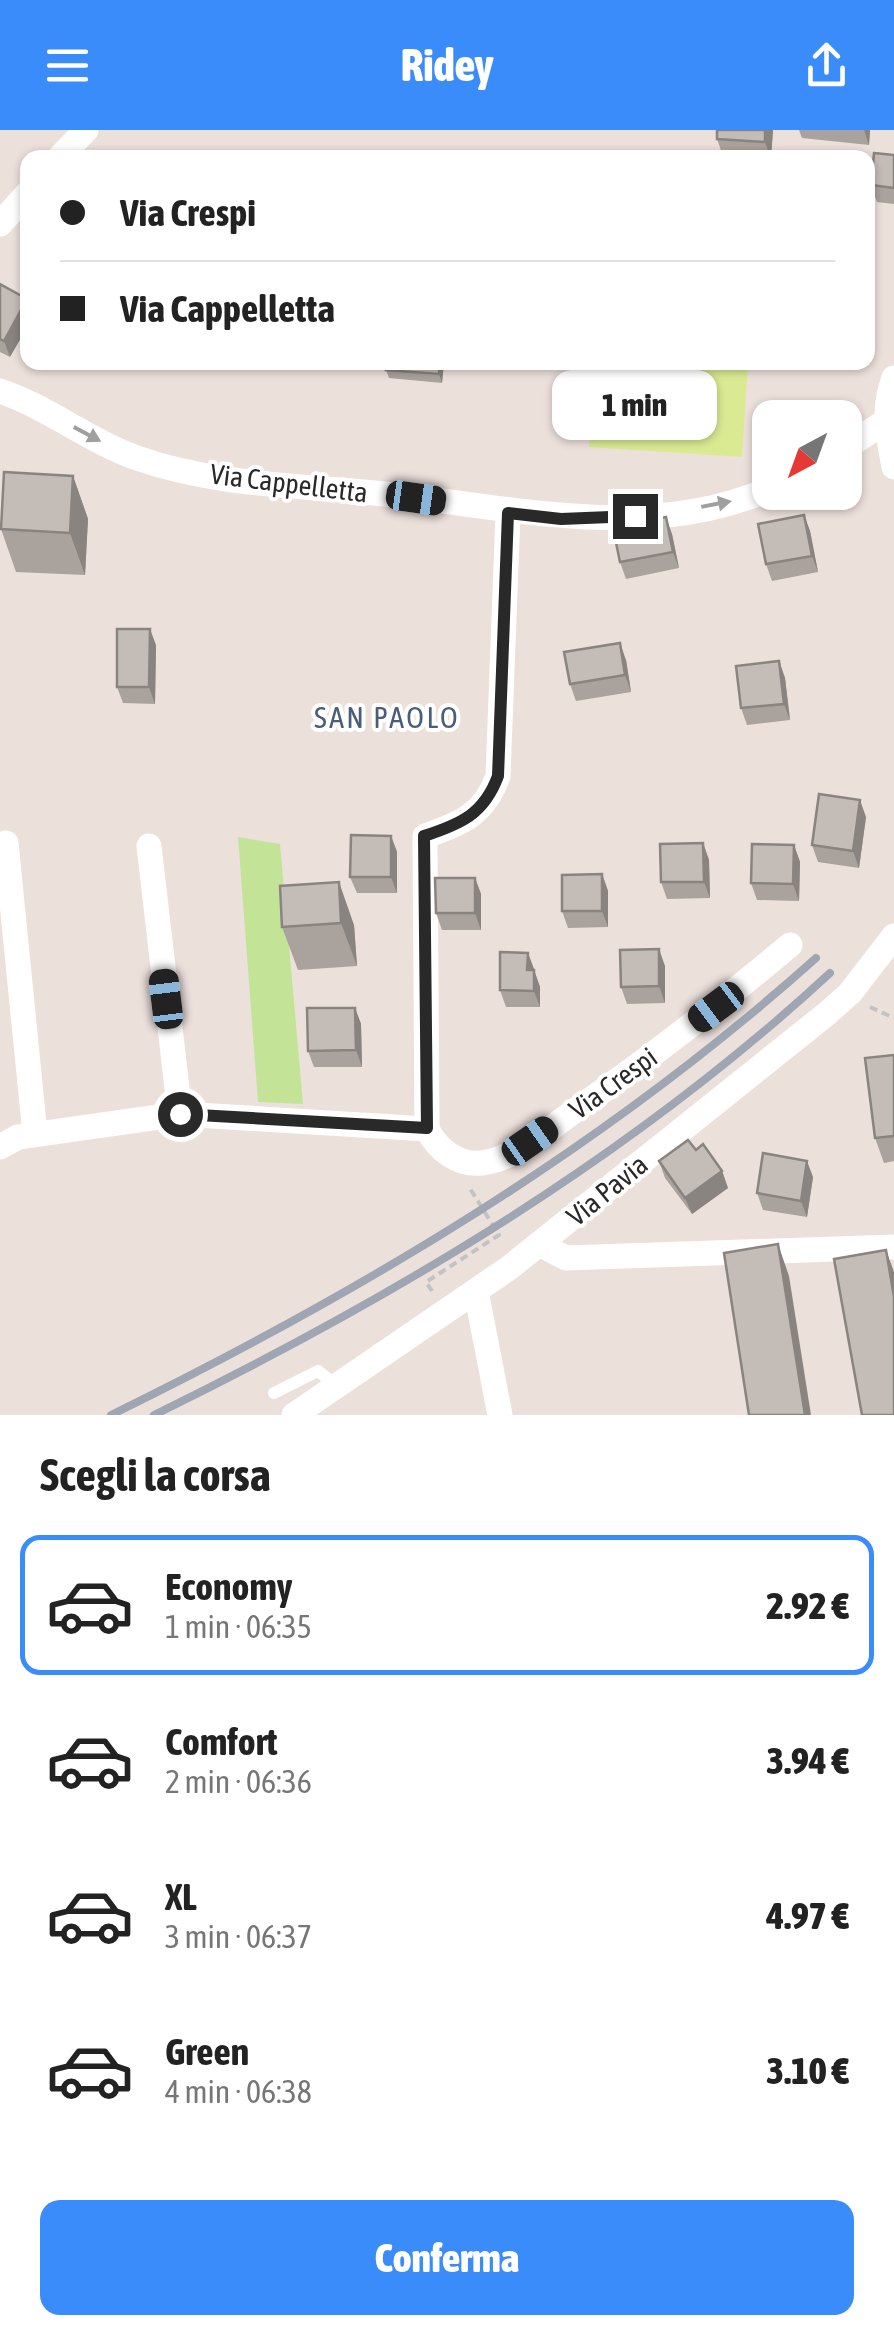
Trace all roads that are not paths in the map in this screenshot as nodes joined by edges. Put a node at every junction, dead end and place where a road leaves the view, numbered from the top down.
1 (86, 130) edge
2 (67, 150) edge
3 (20, 202) edge
4 (0, 224) edge
5 (894, 378) edge
6 (0, 391) edge
7 (890, 422) edge
8 (862, 438) edge
9 (894, 467) edge
10 (752, 494) edge
11 (508, 513) junction
12 (6, 843) dead end
13 (148, 846) dead end
14 (894, 936) edge
15 (790, 945) dead end
16 (180, 1114) junction
17 (427, 1128) junction
18 (35, 1134) junction
19 (0, 1147) edge
20 (539, 1244) junction
21 (894, 1247) edge
22 (476, 1291) junction
23 (337, 1386) junction
24 (274, 1393) dead end
25 (294, 1415) edge
26 (500, 1415) edge

1 - 2 street
3 - 4 street
5 - 7 street
6 -> 11 street, Via Cappelletta
7 - 8 street
7 - 9 street
11 -> 10 street, Via Cappelletta
11 - 17 street
12 - 18 street
13 - 16 street
14 - 20 street, Via Pavia
15 - 17 street, Via Crespi
16 - 17 street
16 - 18 street
18 - 19 street
20 - 21 street
20 - 22 street, Via Pavia
22 - 23 street, Via Pavia
22 - 26 street
23 - 24 lane
23 - 25 street, Via Pavia

